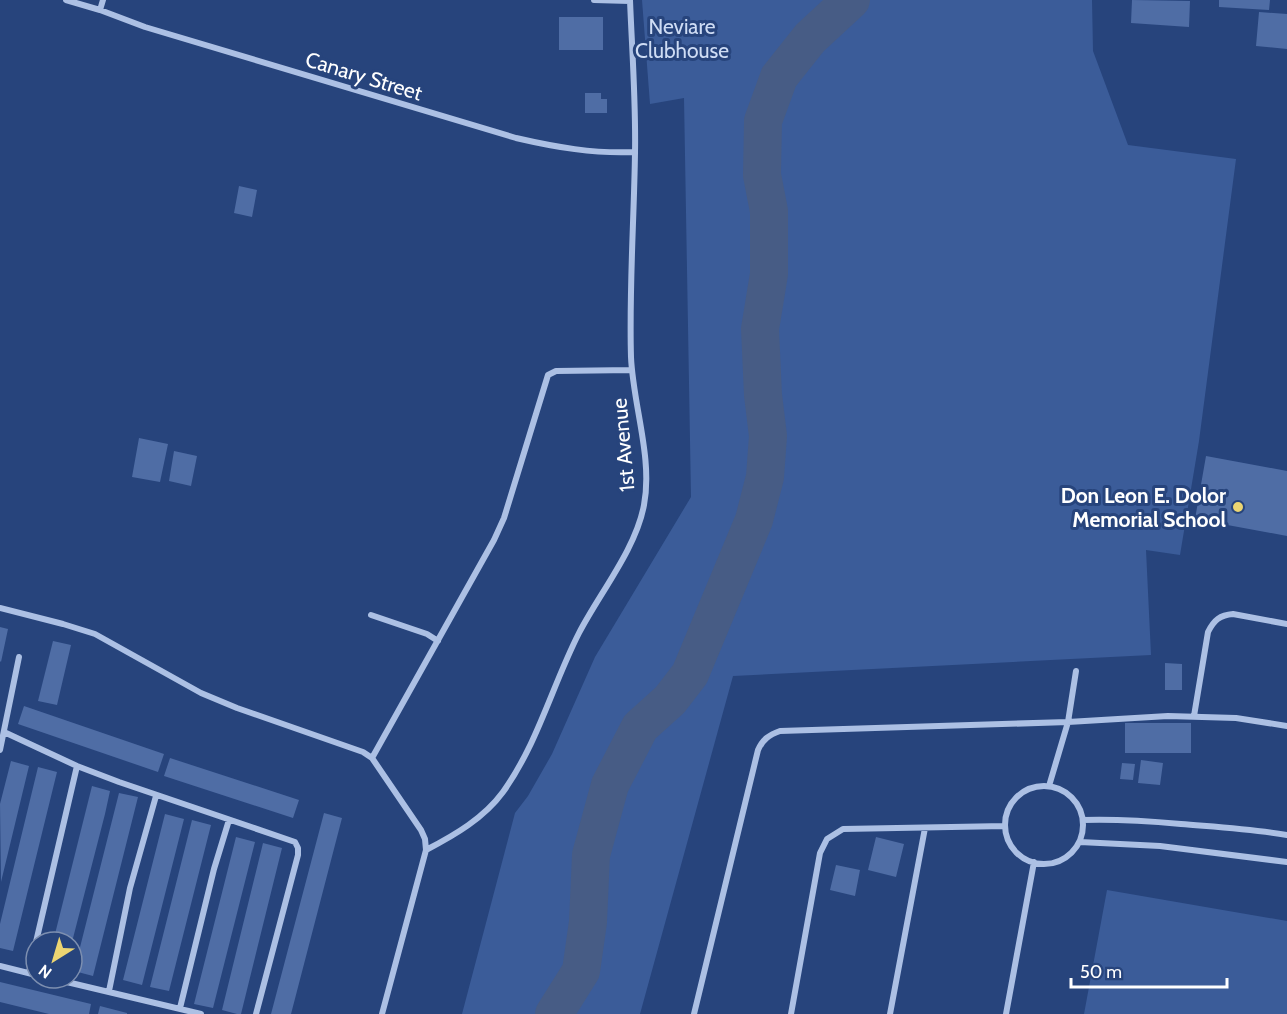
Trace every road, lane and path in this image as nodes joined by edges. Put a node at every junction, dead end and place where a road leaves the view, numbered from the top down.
1 (66, 0) edge
2 (103, 0) edge
3 (594, 0) edge
4 (630, 0) edge
5 (100, 10) junction
6 (635, 152) junction
7 (632, 370) junction
8 (0, 608) edge
9 (371, 615) dead end
10 (1287, 624) edge
11 (438, 641) junction
12 (20, 657) dead end
13 (1076, 671) dead end
14 (1194, 716) junction
15 (1068, 722) junction
16 (1287, 726) edge
17 (4, 732) junction
18 (0, 750) edge
19 (372, 758) junction
20 (77, 766) junction
21 (1049, 786) junction
22 (156, 796) junction
23 (229, 820) junction
24 (1083, 820) junction
25 (1005, 826) junction
26 (925, 828) junction
27 (1287, 835) edge
28 (1080, 842) junction
29 (426, 850) junction
30 (1034, 862) junction
31 (1287, 862) edge
32 (39, 930) edge
33 (0, 966) edge
34 (24, 972) edge
35 (84, 985) edge
36 (109, 991) junction
37 (180, 1008) junction
38 (201, 1014) edge
39 (256, 1014) edge
40 (382, 1014) edge
41 (694, 1014) edge
42 (791, 1014) edge
43 (890, 1014) edge
44 (1006, 1014) edge

1 - 5 street, Canary Street
2 - 5 street
3 - 4 street
4 - 6 street, 1st Avenue
5 - 6 street, Canary Street
6 - 7 street, 1st Avenue
7 - 11 street
7 - 29 street, 1st Avenue
8 - 19 street
9 - 11 street
10 - 14 street
11 - 19 street
12 - 17 street
13 - 15 street
14 - 15 street
14 - 16 street
15 - 21 street
15 - 41 street
17 - 18 street
17 - 20 street
19 - 29 street
20 - 22 street
20 - 32 street
21 - 24 street
21 - 25 street
22 - 23 street
22 - 36 street
23 - 37 street
23 - 39 street
24 - 27 street
24 - 28 street
25 - 26 street
25 - 30 street
26 - 42 street
26 - 43 street
28 - 30 street
28 - 31 street
29 - 40 street
30 - 44 street
33 - 34 street
35 - 36 street
36 - 37 street
37 - 38 street

